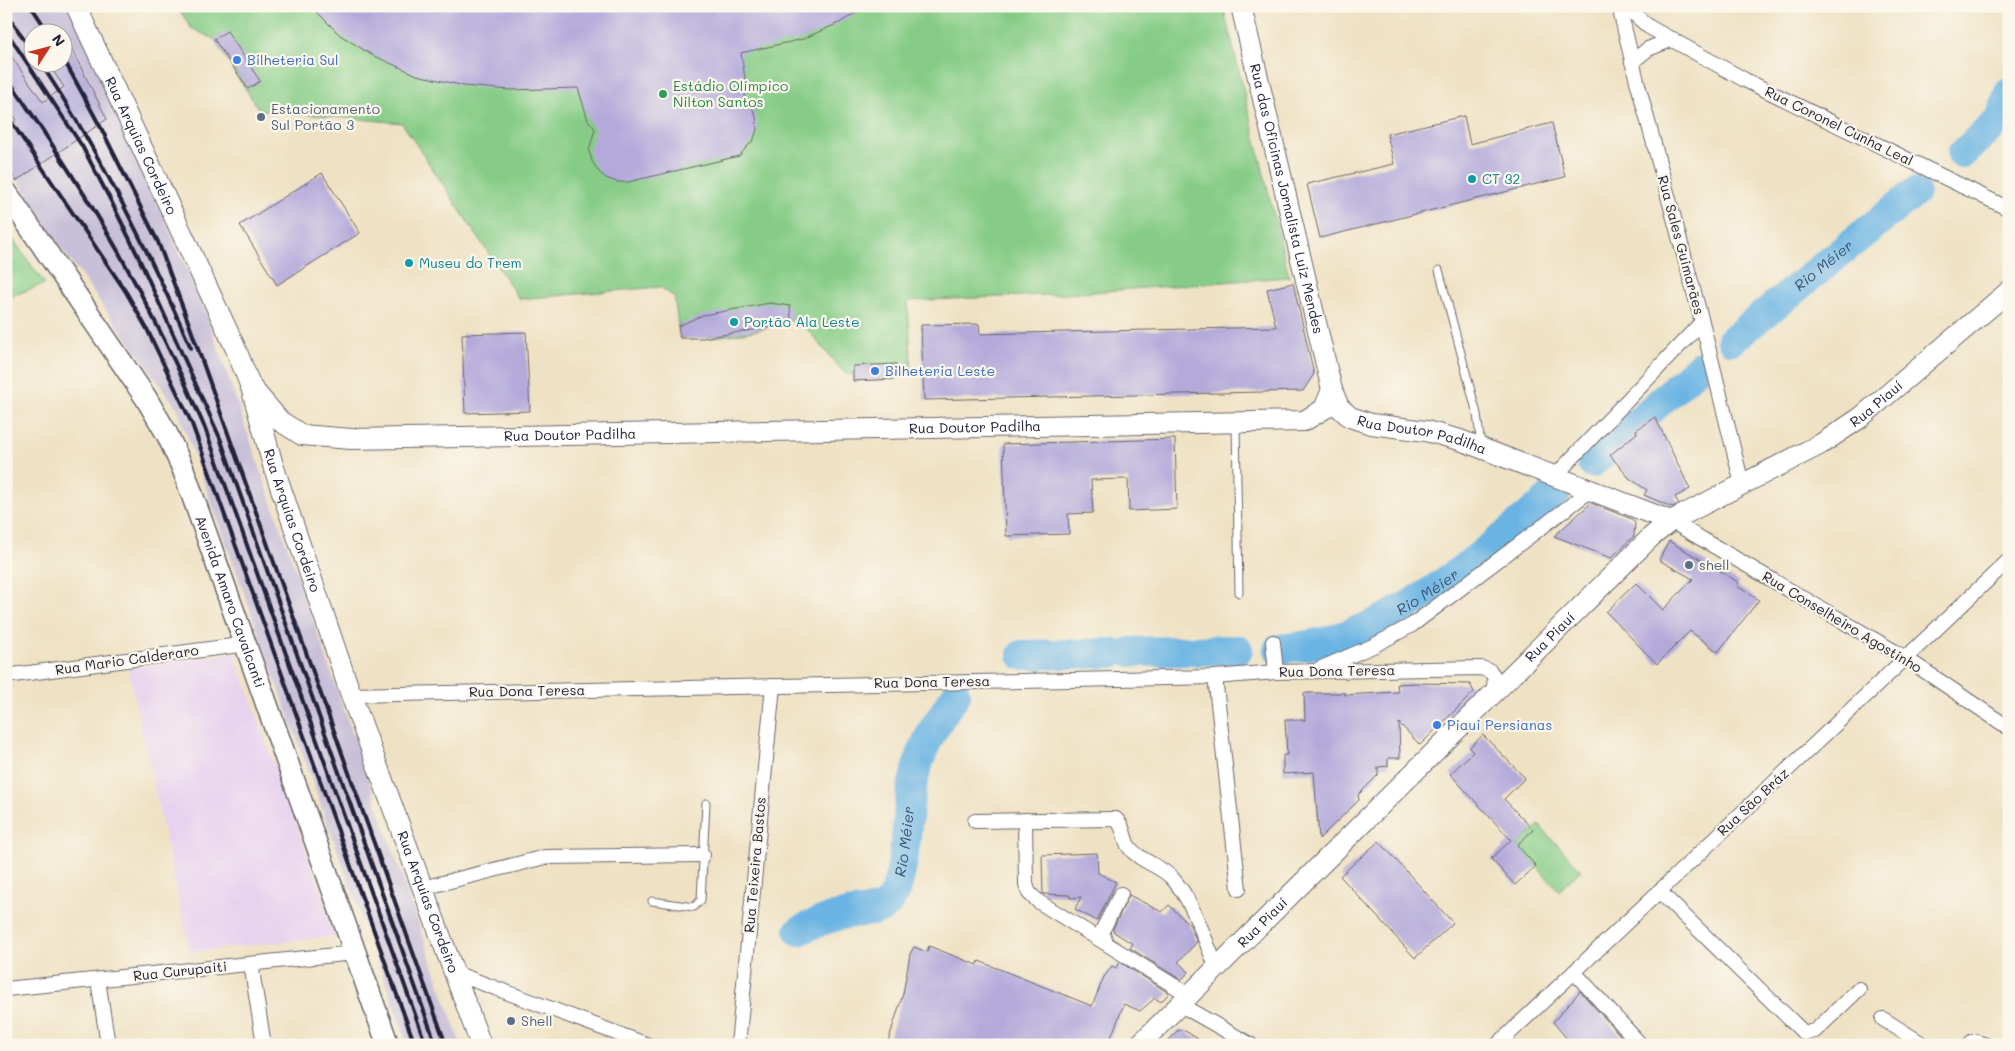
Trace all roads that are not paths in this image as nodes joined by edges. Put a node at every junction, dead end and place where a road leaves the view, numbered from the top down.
1 (76, 6) edge
2 (1620, 6) edge
3 (1625, 6) edge
4 (1246, 7) edge
5 (1673, 39) junction
6 (1632, 62) junction
7 (9, 203) edge
8 (2009, 209) edge
9 (1439, 270) dead end
10 (2009, 291) edge
11 (1702, 322) junction
12 (250, 387) junction
13 (1332, 390) junction
14 (1236, 422) junction
15 (1482, 448) junction
16 (1556, 475) junction
17 (1742, 484) junction
18 (1590, 490) junction
19 (1671, 521) junction
20 (2009, 560) edge
21 (1239, 593) dead end
22 (247, 644) junction
23 (1273, 649) dead end
24 (1904, 657) junction
25 (1314, 671) junction
26 (1276, 672) junction
27 (6, 676) edge
28 (1215, 676) junction
29 (773, 686) junction
30 (1493, 693) junction
31 (351, 696) junction
32 (2009, 728) edge
33 (706, 803) dead end
34 (1025, 820) junction
35 (975, 821) dead end
36 (703, 855) junction
37 (423, 888) junction
38 (1239, 889) dead end
39 (1660, 891) junction
40 (1121, 894) dead end
41 (652, 901) dead end
42 (1106, 943) junction
43 (354, 954) junction
44 (251, 964) junction
45 (1217, 968) junction
46 (1574, 972) junction
47 (455, 973) junction
48 (98, 980) junction
49 (6, 989) edge
50 (1859, 989) dead end
51 (1184, 999) junction
52 (1883, 1019) dead end
53 (108, 1045) edge
54 (264, 1045) edge
55 (388, 1045) edge
56 (481, 1045) edge
57 (648, 1045) edge
58 (738, 1045) edge
59 (1139, 1045) edge
60 (1251, 1045) edge
61 (1497, 1045) edge
62 (1641, 1045) edge
63 (1924, 1045) edge
64 (1969, 1045) edge
65 (1986, 1045) edge

1 - 12 street, Rua Arquias Cordeiro
2 - 6 street, Rua Sales Guimarães
3 - 5 street, Rua Coronel Cunha Leal
4 - 13 street, Rua das Oficinas Jornalista Luiz Mendes
5 - 6 street
5 - 8 street, Rua Coronel Cunha Leal
6 - 11 street, Rua Sales Guimarães
7 - 22 main road, Avenida Amaro Cavalcanti
9 - 15 lane
10 - 17 street, Rua Piauí
11 - 16 street
11 - 17 street, Rua Sales Guimarães
12 - 14 street, Rua Doutor Padilha
12 - 31 street, Rua Arquias Cordeiro
13 - 14 street, Rua Doutor Padilha
13 - 15 street, Rua Doutor Padilha
14 - 21 lane
15 - 16 street, Rua Doutor Padilha
16 - 18 street, Rua Doutor Padilha
17 - 19 street, Rua Piauí
18 - 19 street, Rua Doutor Padilha
18 - 25 street
19 - 24 street, Rua Conselheiro Agostinho
19 - 30 street, Rua Piauí
20 - 24 street, Rua São Bráz
22 - 27 street, Rua Mario Calderaro
22 - 43 main road, Avenida Amaro Cavalcanti
23 - 26 street
24 - 32 street, Rua Conselheiro Agostinho
24 - 39 street, Rua São Bráz
25 - 26 street, Rua Dona Teresa
25 - 30 street, Rua Dona Teresa
26 - 28 street, Rua Dona Teresa
28 - 29 street, Rua Dona Teresa
28 - 38 street
29 - 31 street, Rua Dona Teresa
29 - 58 street, Rua Teixeira Bastos
30 - 45 street, Rua Piauí
31 - 37 street, Rua Arquias Cordeiro
33 - 36 lane
34 - 35 street
34 - 42 street
34 - 45 street
36 - 37 street
36 - 41 lane
37 - 47 street, Rua Arquias Cordeiro
39 - 46 street, Rua São Bráz
39 - 50 street
40 - 42 street
42 - 51 street
43 - 44 street, Rua Curupaiti
43 - 55 main road, Avenida Amaro Cavalcanti
44 - 48 street, Rua Curupaiti
44 - 54 street
45 - 51 street, Rua Piauí
46 - 61 street, Rua São Bráz
46 - 62 street
47 - 56 street, Rua Arquias Cordeiro
47 - 57 street
48 - 49 street, Rua Curupaiti
48 - 53 street
51 - 59 street, Rua Piauí
51 - 60 street
52 - 63 street
64 - 65 street

